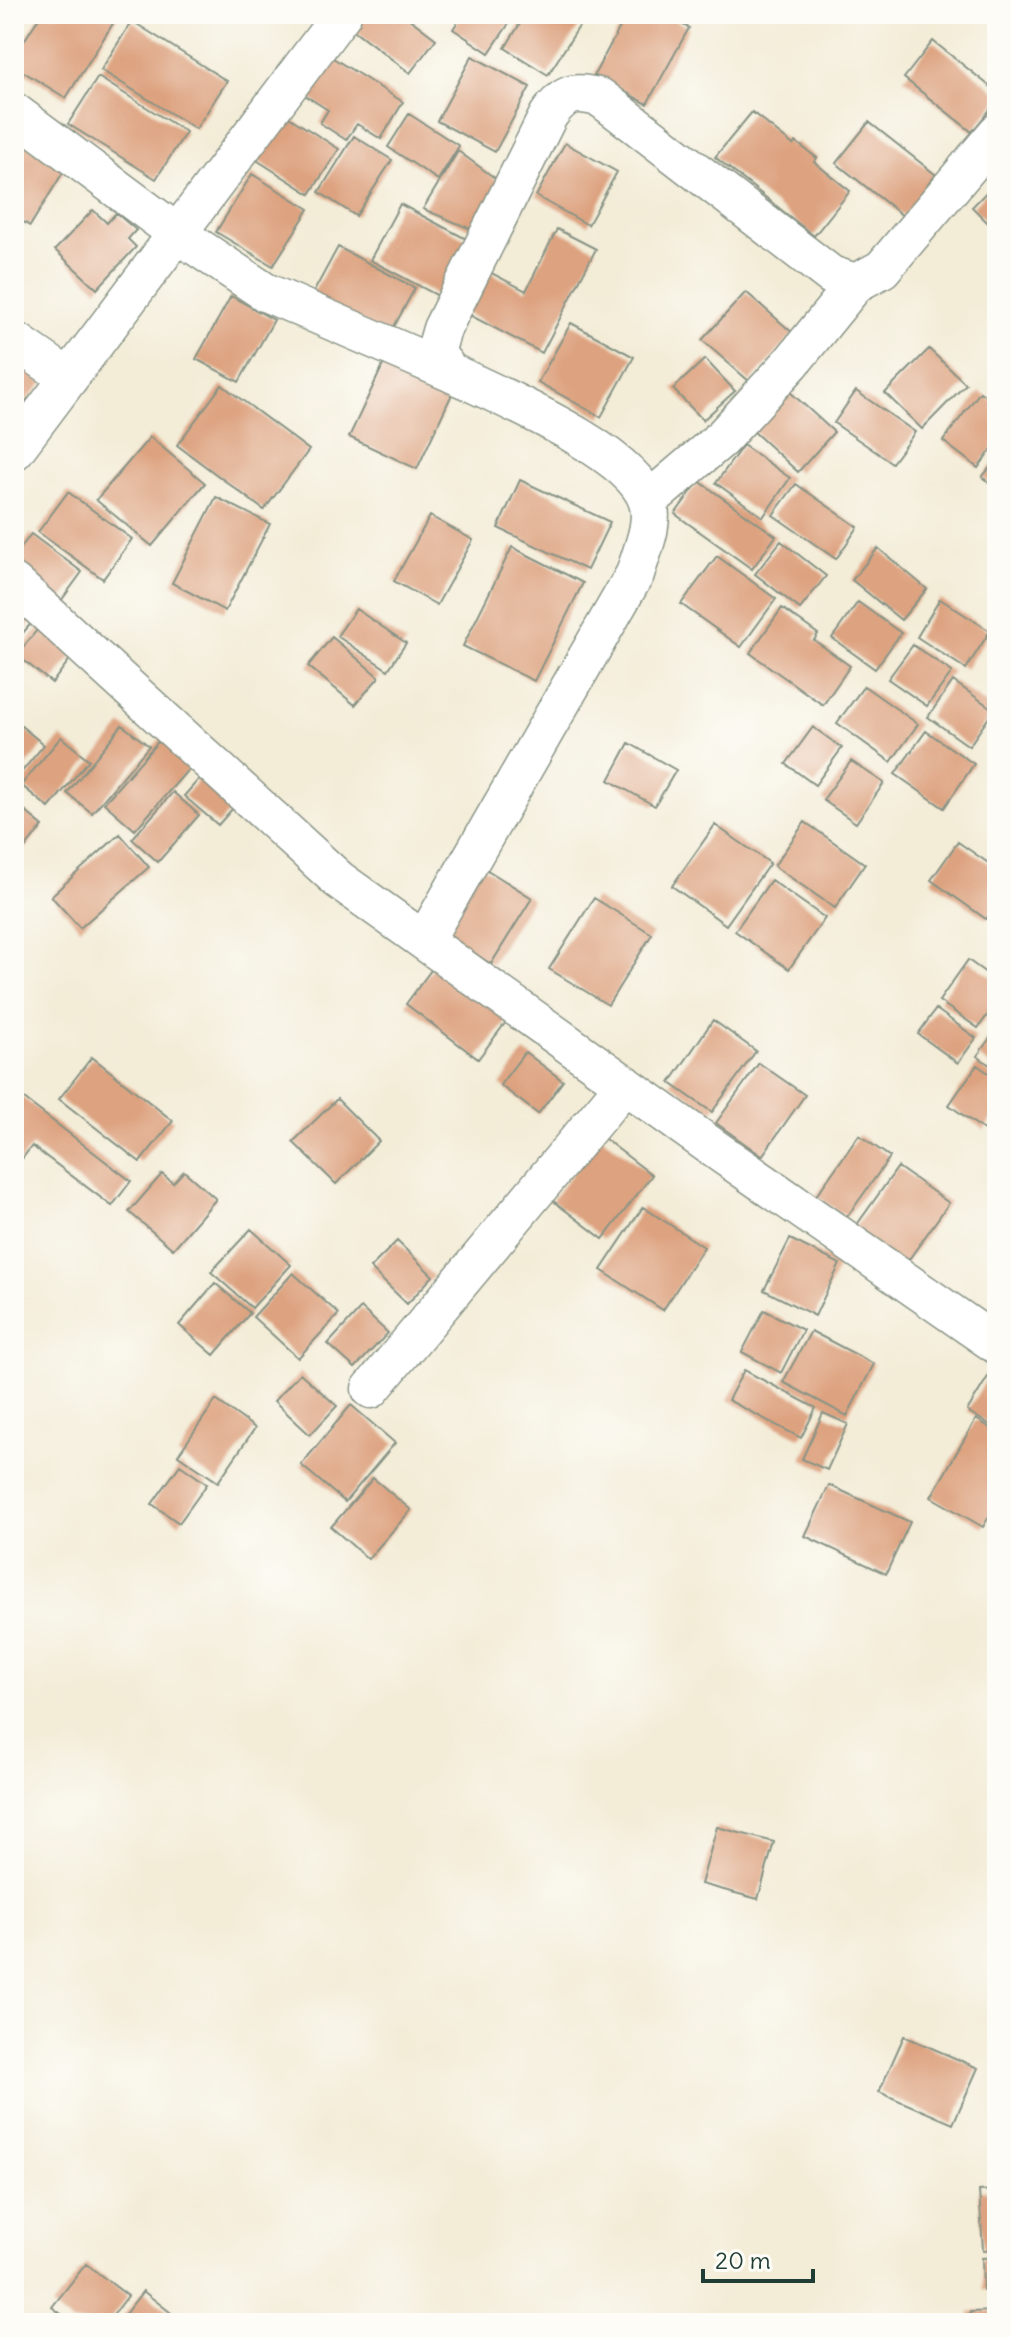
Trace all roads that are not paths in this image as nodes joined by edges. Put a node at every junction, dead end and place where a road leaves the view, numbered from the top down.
1 (342, 14) edge
2 (14, 112) edge
3 (997, 133) edge
4 (178, 234) junction
5 (856, 283) junction
6 (14, 340) edge
7 (450, 372) junction
8 (69, 378) junction
9 (14, 451) edge
10 (648, 501) junction
11 (14, 583) edge
12 (424, 941) junction
13 (625, 1084) junction
14 (997, 1345) edge
15 (371, 1389) dead end

1 - 4 street
2 - 4 street
3 - 5 street
4 - 7 street
4 - 8 street
5 - 7 street
5 - 10 street
6 - 8 street
7 - 10 street
8 - 9 street
10 - 12 street
11 - 12 street
12 - 13 street
13 - 14 street
13 - 15 street

